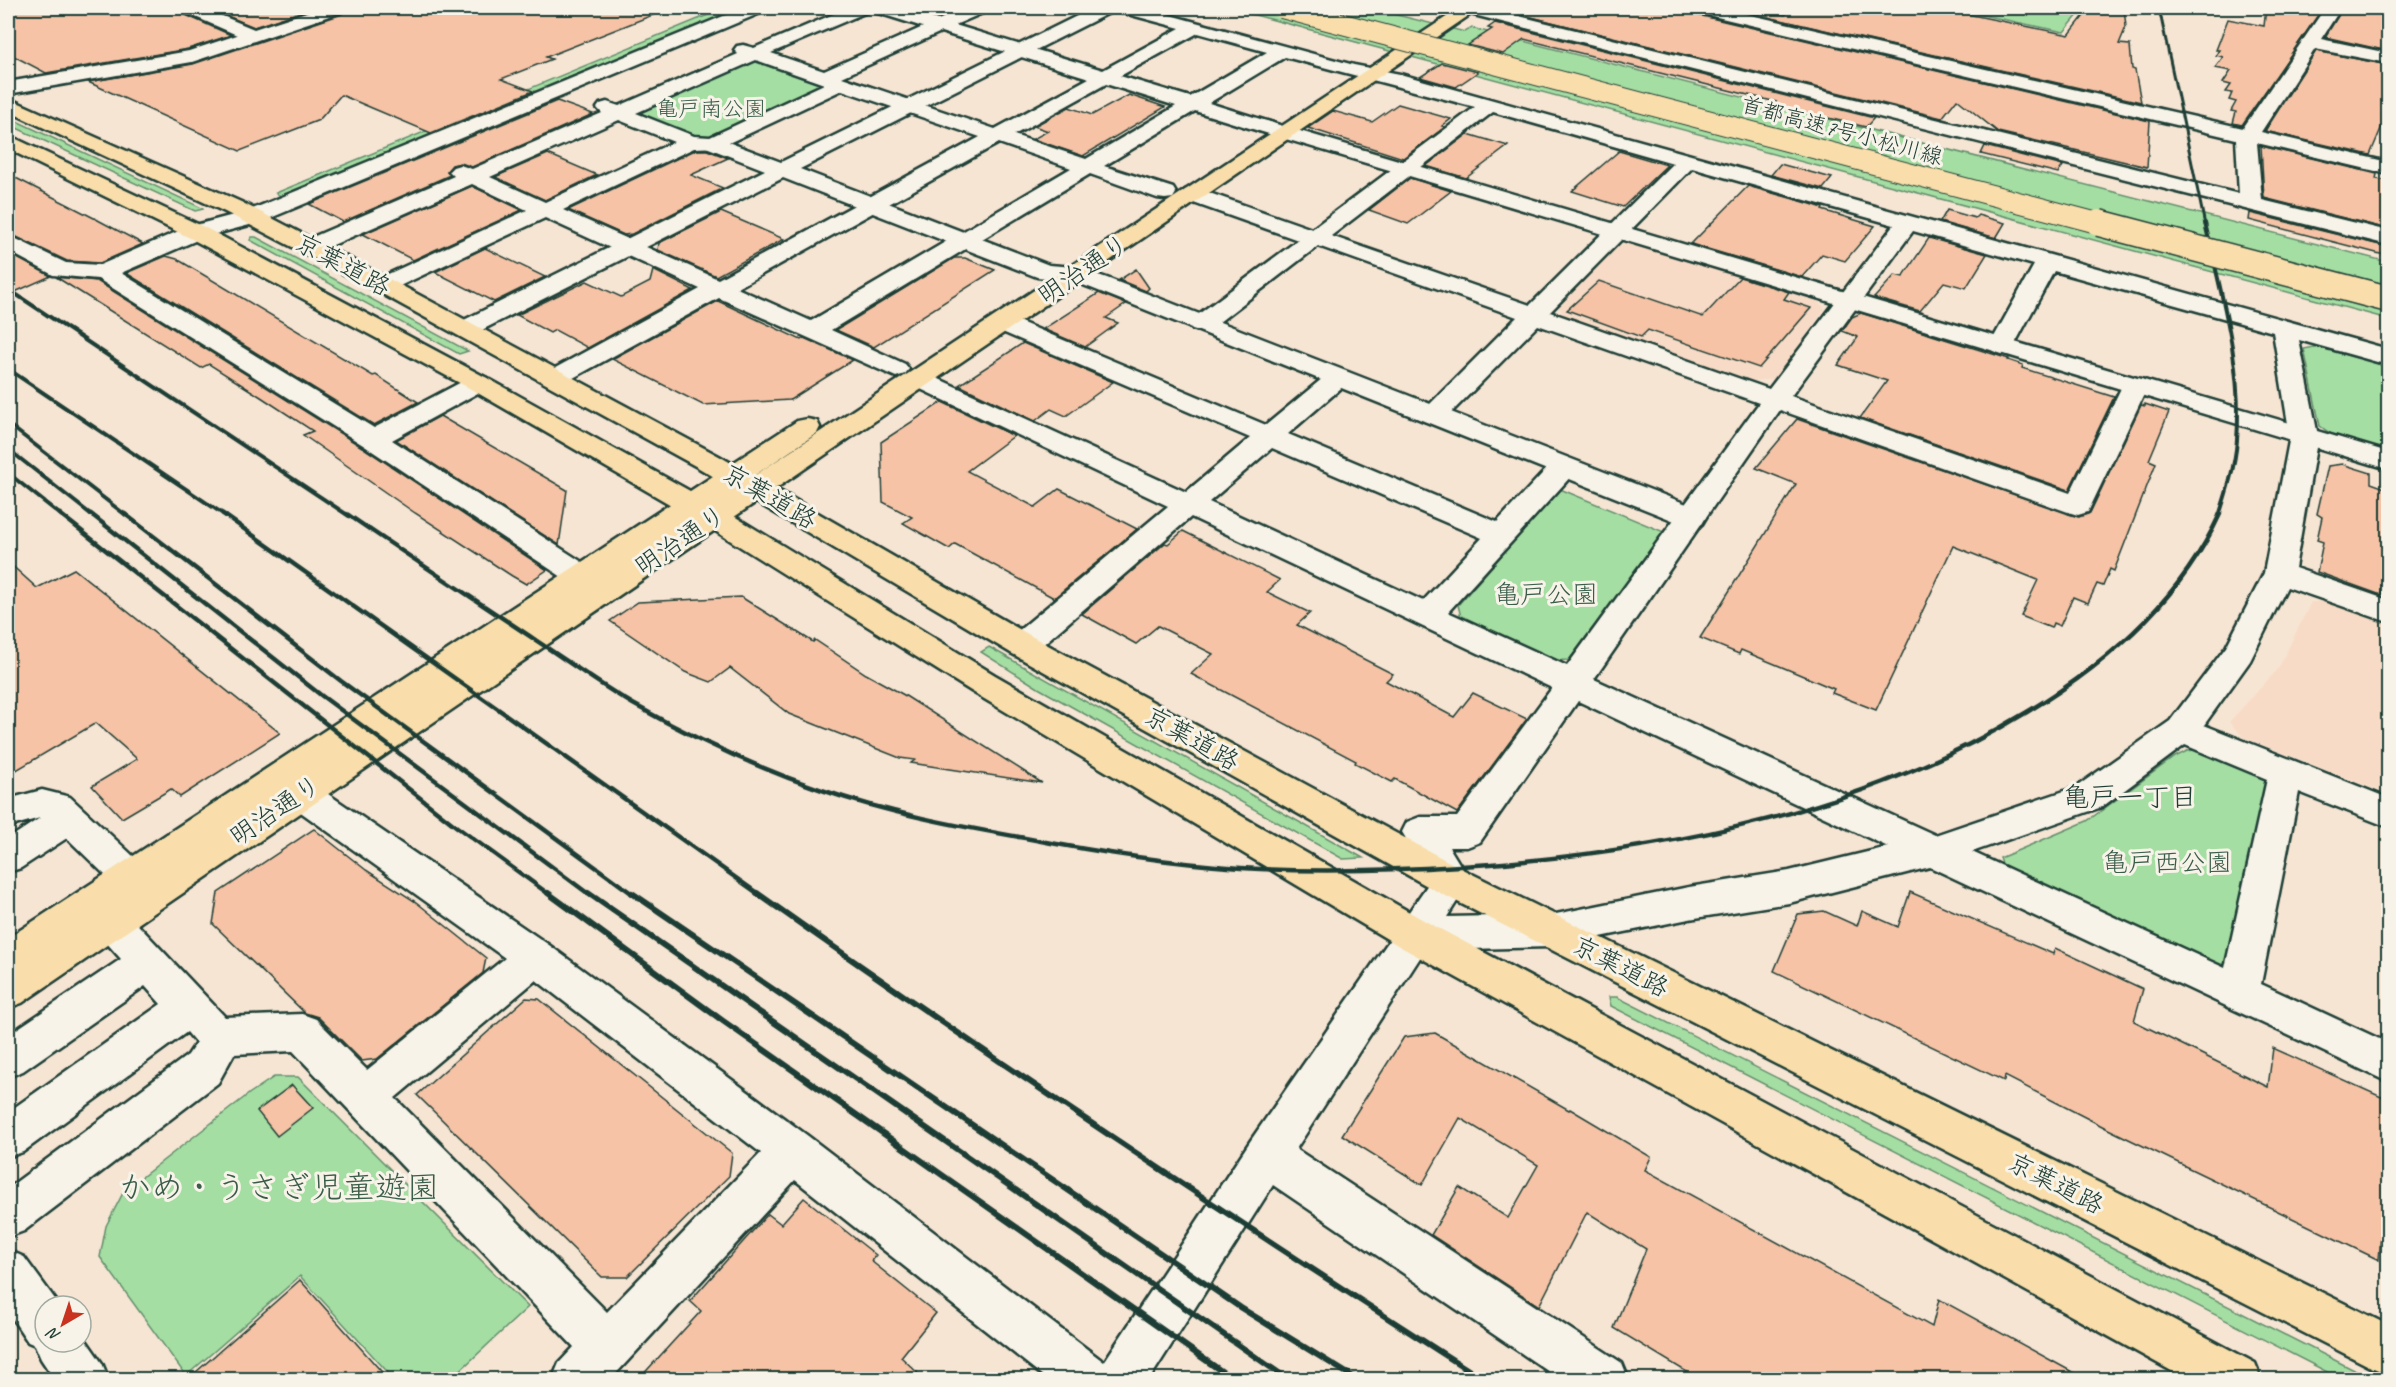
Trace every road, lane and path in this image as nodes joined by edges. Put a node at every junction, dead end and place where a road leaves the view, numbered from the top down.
1 (190, 8) edge
2 (334, 8) edge
3 (720, 8) edge
4 (757, 8) edge
5 (861, 8) edge
6 (881, 8) edge
7 (979, 8) edge
8 (1105, 8) edge
9 (1126, 8) edge
10 (1282, 8) edge
11 (1322, 8) edge
12 (1449, 8) edge
13 (1469, 8) edge
14 (1700, 8) edge
15 (2333, 8) edge
16 (1433, 25) junction
17 (939, 26) junction
18 (1196, 27) junction
19 (695, 33) junction
20 (252, 35) junction
21 (2309, 42) junction
22 (1020, 51) junction
23 (1282, 51) junction
24 (754, 54) junction
25 (2388, 58) edge
26 (1363, 72) junction
27 (1105, 77) junction
28 (833, 80) junction
29 (8, 88) edge
30 (559, 90) junction
31 (8, 104) edge
32 (1193, 104) junction
33 (1490, 105) junction
34 (909, 106) junction
35 (619, 112) junction
36 (1276, 130) junction
37 (997, 136) junction
38 (2248, 136) junction
39 (8, 141) edge
40 (691, 142) junction
41 (713, 143) junction
42 (1716, 148) dead end
43 (414, 150) junction
44 (1694, 163) junction
45 (1087, 167) junction
46 (1406, 168) junction
47 (2388, 168) edge
48 (783, 170) junction
49 (472, 176) junction
50 (1165, 193) junction
51 (1193, 195) junction
52 (2251, 204) junction
53 (872, 205) junction
54 (545, 210) junction
55 (243, 212) junction
56 (1907, 222) junction
57 (1617, 231) junction
58 (195, 232) junction
59 (1315, 238) junction
60 (2388, 238) edge
61 (964, 240) junction
62 (8, 242) edge
63 (309, 246) junction
64 (628, 247) junction
65 (2047, 262) junction
66 (103, 272) junction
67 (1045, 272) junction
68 (1075, 274) junction
69 (384, 285) junction
70 (2388, 286) edge
71 (719, 289) junction
72 (2388, 299) edge
73 (1849, 300) junction
74 (1534, 315) junction
75 (1002, 323) junction
76 (1201, 324) junction
77 (465, 329) junction
78 (2285, 329) junction
79 (812, 331) junction
80 (2002, 346) junction
81 (2388, 357) edge
82 (907, 374) junction
83 (555, 378) junction
84 (1338, 378) junction
85 (478, 383) junction
86 (2135, 386) junction
87 (1775, 399) junction
88 (1434, 415) junction
89 (2304, 436) junction
90 (1268, 437) junction
91 (373, 439) junction
92 (2388, 461) edge
93 (1564, 467) junction
94 (745, 482) junction
95 (1188, 505) junction
96 (702, 510) junction
97 (1692, 517) junction
98 (1501, 536) junction
99 (2279, 573) junction
100 (582, 576) junction
101 (2388, 611) edge
102 (1427, 616) junction
103 (1022, 645) junction
104 (1574, 684) junction
105 (2182, 730) junction
106 (2286, 772) junction
107 (300, 793) junction
108 (8, 813) edge
109 (2388, 813) edge
110 (70, 818) junction
111 (1933, 851) junction
112 (8, 857) edge
113 (1451, 880) junction
114 (141, 886) junction
115 (103, 912) junction
116 (1551, 931) junction
117 (1413, 934) junction
118 (535, 957) junction
119 (8, 960) edge
120 (149, 961) junction
121 (8, 992) edge
122 (2239, 993) junction
123 (203, 1022) junction
124 (8, 1058) edge
125 (2388, 1063) edge
126 (366, 1096) junction
127 (8, 1137) edge
128 (793, 1151) junction
129 (1266, 1155) junction
130 (8, 1215) edge
131 (8, 1273) edge
132 (33, 1308) edge
133 (607, 1346) junction
134 (2388, 1350) edge
135 (67, 1354) edge
136 (85, 1380) edge
137 (576, 1380) edge
138 (1088, 1380) edge
139 (1120, 1380) edge
140 (1605, 1380) edge
141 (2238, 1380) edge

1 - 20 street
2 - 20 street
3 - 55 street
4 - 19 street
5 - 24 street
6 - 17 street
7 - 17 street
8 - 22 street
9 - 18 street
10 - 72 main road, 首都高速7号小松川線, bridge
11 - 70 main road, 首都高速7号小松川線
12 - 16 main road, 明治通り
13 - 16 main road, 明治通り
13 - 52 street
14 - 38 street
15 - 21 street
16 - 26 main road, 明治通り
17 - 22 street
17 - 28 street
18 - 23 street
18 - 27 street
19 - 24 street
19 - 30 street
20 - 29 street
21 - 25 street
21 - 38 street
22 - 27 street
22 - 34 street
23 - 26 street
23 - 32 street
24 - 28 street
24 - 35 street
26 - 33 street
26 - 36 main road, 明治通り
27 - 32 street
27 - 37 street
28 - 34 street
28 - 41 street
30 - 35 street
30 - 43 street
31 - 55 main road, 京葉道路
32 - 36 street
32 - 45 street
33 - 44 street
33 - 46 street
34 - 37 street
34 - 48 street
35 - 40 street
35 - 49 street
36 - 46 street
36 - 50 main road, 明治通り
36 - 51 main road, 明治通り
37 - 45 street
37 - 53 street
38 - 47 street
38 - 52 street
39 - 58 main road, 京葉道路
40 - 41 street
40 - 54 street
41 - 48 street
42 - 44 street
43 - 49 street
43 - 55 street
44 - 56 street
44 - 57 street
45 - 50 street
45 - 61 street
46 - 57 street
46 - 59 street
48 - 53 street
48 - 64 street
49 - 54 street
49 - 63 street
50 - 67 main road, 明治通り
51 - 59 street
51 - 68 main road, 明治通り
52 - 60 street
53 - 61 street
53 - 71 street
54 - 64 street
54 - 69 street
55 - 58 street
55 - 63 main road, 京葉道路
56 - 65 street
56 - 73 street
57 - 73 street
57 - 74 street
58 - 66 street
58 - 85 main road, 京葉道路
59 - 74 street
59 - 76 street
61 - 67 street
61 - 79 street
62 - 66 street
63 - 69 main road, 京葉道路
64 - 71 street
64 - 77 street
65 - 78 street
65 - 80 street
66 - 91 street
67 - 68 street
67 - 82 main road, 明治通り
68 - 75 main road, 明治通り
68 - 76 street
69 - 77 main road, 京葉道路
71 - 79 street
71 - 83 street
73 - 80 street
73 - 87 street
74 - 87 street
74 - 88 street
75 - 82 main road, 明治通り
75 - 90 street
76 - 84 street
77 - 83 main road, 京葉道路
78 - 81 street
78 - 89 street
79 - 82 street
80 - 86 street
82 - 94 main road, 明治通り
82 - 95 street
83 - 94 main road, 京葉道路
84 - 88 street
84 - 90 street
85 - 91 street
85 - 96 main road, 京葉道路
86 - 87 street
86 - 89 street
87 - 97 street
88 - 93 street
89 - 92 street
89 - 99 street
90 - 95 street
90 - 98 street
91 - 100 street
93 - 97 street
93 - 98 street
94 - 96 main road, 明治通り
94 - 103 main road, 京葉道路
95 - 102 street
95 - 103 street
96 - 100 main road, 明治通り
96 - 107 main road, 明治通り
96 - 117 main road, 京葉道路
97 - 104 street
98 - 102 street
99 - 101 street
99 - 105 street
100 - 114 main road, 明治通り
102 - 104 street
103 - 113 main road, 京葉道路
104 - 111 street
104 - 113 street
105 - 106 street
105 - 111 street
106 - 109 street
106 - 122 street
107 - 114 main road, 明治通り
107 - 118 street
108 - 110 street
110 - 112 street
110 - 114 street
111 - 116 street
111 - 122 street
113 - 116 main road, 京葉道路
113 - 117 street
114 - 115 main road, 明治通り
115 - 119 main road, 明治通り
115 - 120 street
115 - 121 main road, 明治通り
116 - 117 street
116 - 134 main road, 京葉道路
117 - 129 street
117 - 141 main road, 京葉道路
118 - 126 street
118 - 128 street
120 - 123 street
120 - 124 street
122 - 125 street
123 - 126 street
123 - 127 street
123 - 130 street
126 - 133 street
128 - 133 street
128 - 138 street
129 - 139 street
129 - 140 street
131 - 132 street
133 - 137 street
135 - 136 street

